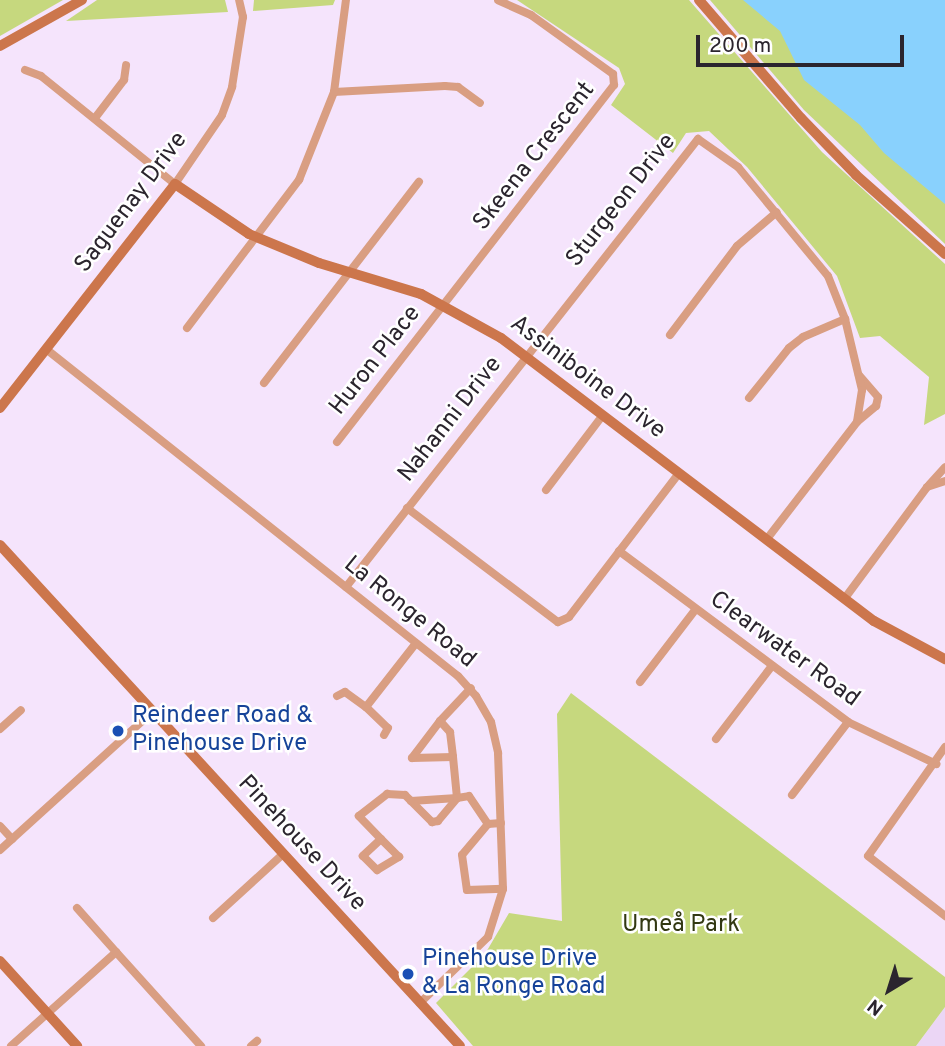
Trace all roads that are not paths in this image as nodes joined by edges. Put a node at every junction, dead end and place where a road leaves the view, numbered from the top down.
1 (82, 0) edge
2 (240, 0) edge
3 (346, 0) edge
4 (498, 0) edge
5 (699, 0) edge
6 (0, 47) edge
7 (126, 65) dead end
8 (25, 70) dead end
9 (334, 92) junction
10 (480, 103) dead end
11 (96, 118) junction
12 (419, 182) dead end
13 (175, 184) junction
14 (777, 212) junction
15 (257, 238) junction
16 (945, 254) edge
17 (351, 272) junction
18 (445, 304) junction
19 (845, 319) junction
20 (187, 328) dead end
21 (670, 335) dead end
22 (46, 349) junction
23 (526, 356) junction
24 (859, 375) junction
25 (264, 383) dead end
26 (750, 398) dead end
27 (0, 408) edge
28 (603, 415) junction
29 (857, 422) junction
30 (337, 442) dead end
31 (945, 467) edge
32 (679, 473) junction
33 (945, 481) edge
34 (927, 487) junction
35 (546, 490) dead end
36 (407, 508) junction
37 (767, 540) junction
38 (0, 545) edge
39 (619, 551) junction
40 (346, 587) junction
41 (845, 598) junction
42 (695, 610) junction
43 (416, 643) junction
44 (945, 659) edge
45 (771, 667) junction
46 (640, 682) dead end
47 (471, 688) junction
48 (337, 696) dead end
49 (366, 707) junction
50 (21, 710) dead end
51 (152, 712) junction
52 (440, 721) junction
53 (848, 722) junction
54 (0, 729) edge
55 (384, 735) dead end
56 (716, 739) dead end
57 (945, 747) edge
58 (453, 757) junction
59 (936, 764) junction
60 (792, 795) dead end
61 (457, 798) junction
62 (411, 801) junction
63 (501, 823) junction
64 (488, 824) junction
65 (0, 826) edge
66 (381, 838) dead end
67 (12, 839) junction
68 (0, 850) edge
69 (282, 855) junction
70 (503, 889) junction
71 (77, 908) dead end
72 (945, 916) edge
73 (213, 918) dead end
74 (116, 952) junction
75 (0, 961) edge
76 (420, 1003) junction
77 (46, 1014) junction
78 (11, 1046) edge
79 (76, 1046) edge
80 (201, 1046) edge
81 (460, 1046) edge

1 - 6 street
2 - 13 street, Saguenay Drive
3 - 9 street
4 - 18 street, Skeena Crescent
5 - 16 street
7 - 11 street
8 - 11 street
9 - 10 street
9 - 15 street
11 - 13 street
12 - 17 street
13 - 15 street, Assiniboine Drive
13 - 22 street, Saguenay Drive
14 - 19 street, Sturgeon Drive
14 - 21 street
14 - 23 street, Sturgeon Drive
15 - 17 street, Assiniboine Drive
15 - 20 street
17 - 18 street, Assiniboine Drive
17 - 25 street
18 - 23 street, Assiniboine Drive
18 - 30 street, Huron Place
19 - 24 street, Sturgeon Drive
19 - 26 street
22 - 27 street, Saguenay Drive
22 - 40 street, La Ronge Road
23 - 28 street, Assiniboine Drive
23 - 36 street, Nahanni Drive
24 - 29 street, Sturgeon Drive
24 - 29 street, Sturgeon Drive
28 - 32 street, Assiniboine Drive
28 - 35 street
29 - 37 street, Sturgeon Drive
31 - 34 street
32 - 37 street, Assiniboine Drive
32 - 39 street, Nahanni Drive
33 - 34 street
34 - 41 street
36 - 39 street, Nahanni Drive
36 - 40 street, Nahanni Drive
37 - 41 street, Assiniboine Drive
38 - 51 street, Pinehouse Drive
39 - 42 street, Clearwater Road
40 - 43 street, La Ronge Road
41 - 44 street, Assiniboine Drive
42 - 45 street, Clearwater Road
42 - 46 street
43 - 47 street, La Ronge Road
43 - 49 street
45 - 53 street, Clearwater Road
45 - 56 street
47 - 52 street
47 - 63 street, La Ronge Road
48 - 49 street
49 - 55 street
50 - 54 street
51 - 67 street
51 - 69 street, Pinehouse Drive
52 - 58 street
52 - 58 street
53 - 59 street, Clearwater Road
53 - 60 street
57 - 59 street
58 - 61 street
59 - 72 street
61 - 62 street
61 - 62 street
61 - 64 street
62 - 66 street
63 - 64 street
63 - 70 street, La Ronge Road
64 - 70 street
65 - 67 street
67 - 68 street
69 - 73 street
69 - 76 street, Pinehouse Drive
70 - 76 street, La Ronge Road
71 - 74 street
74 - 77 street
74 - 80 street
75 - 77 street
76 - 81 street, Pinehouse Drive
77 - 78 street
77 - 79 street

